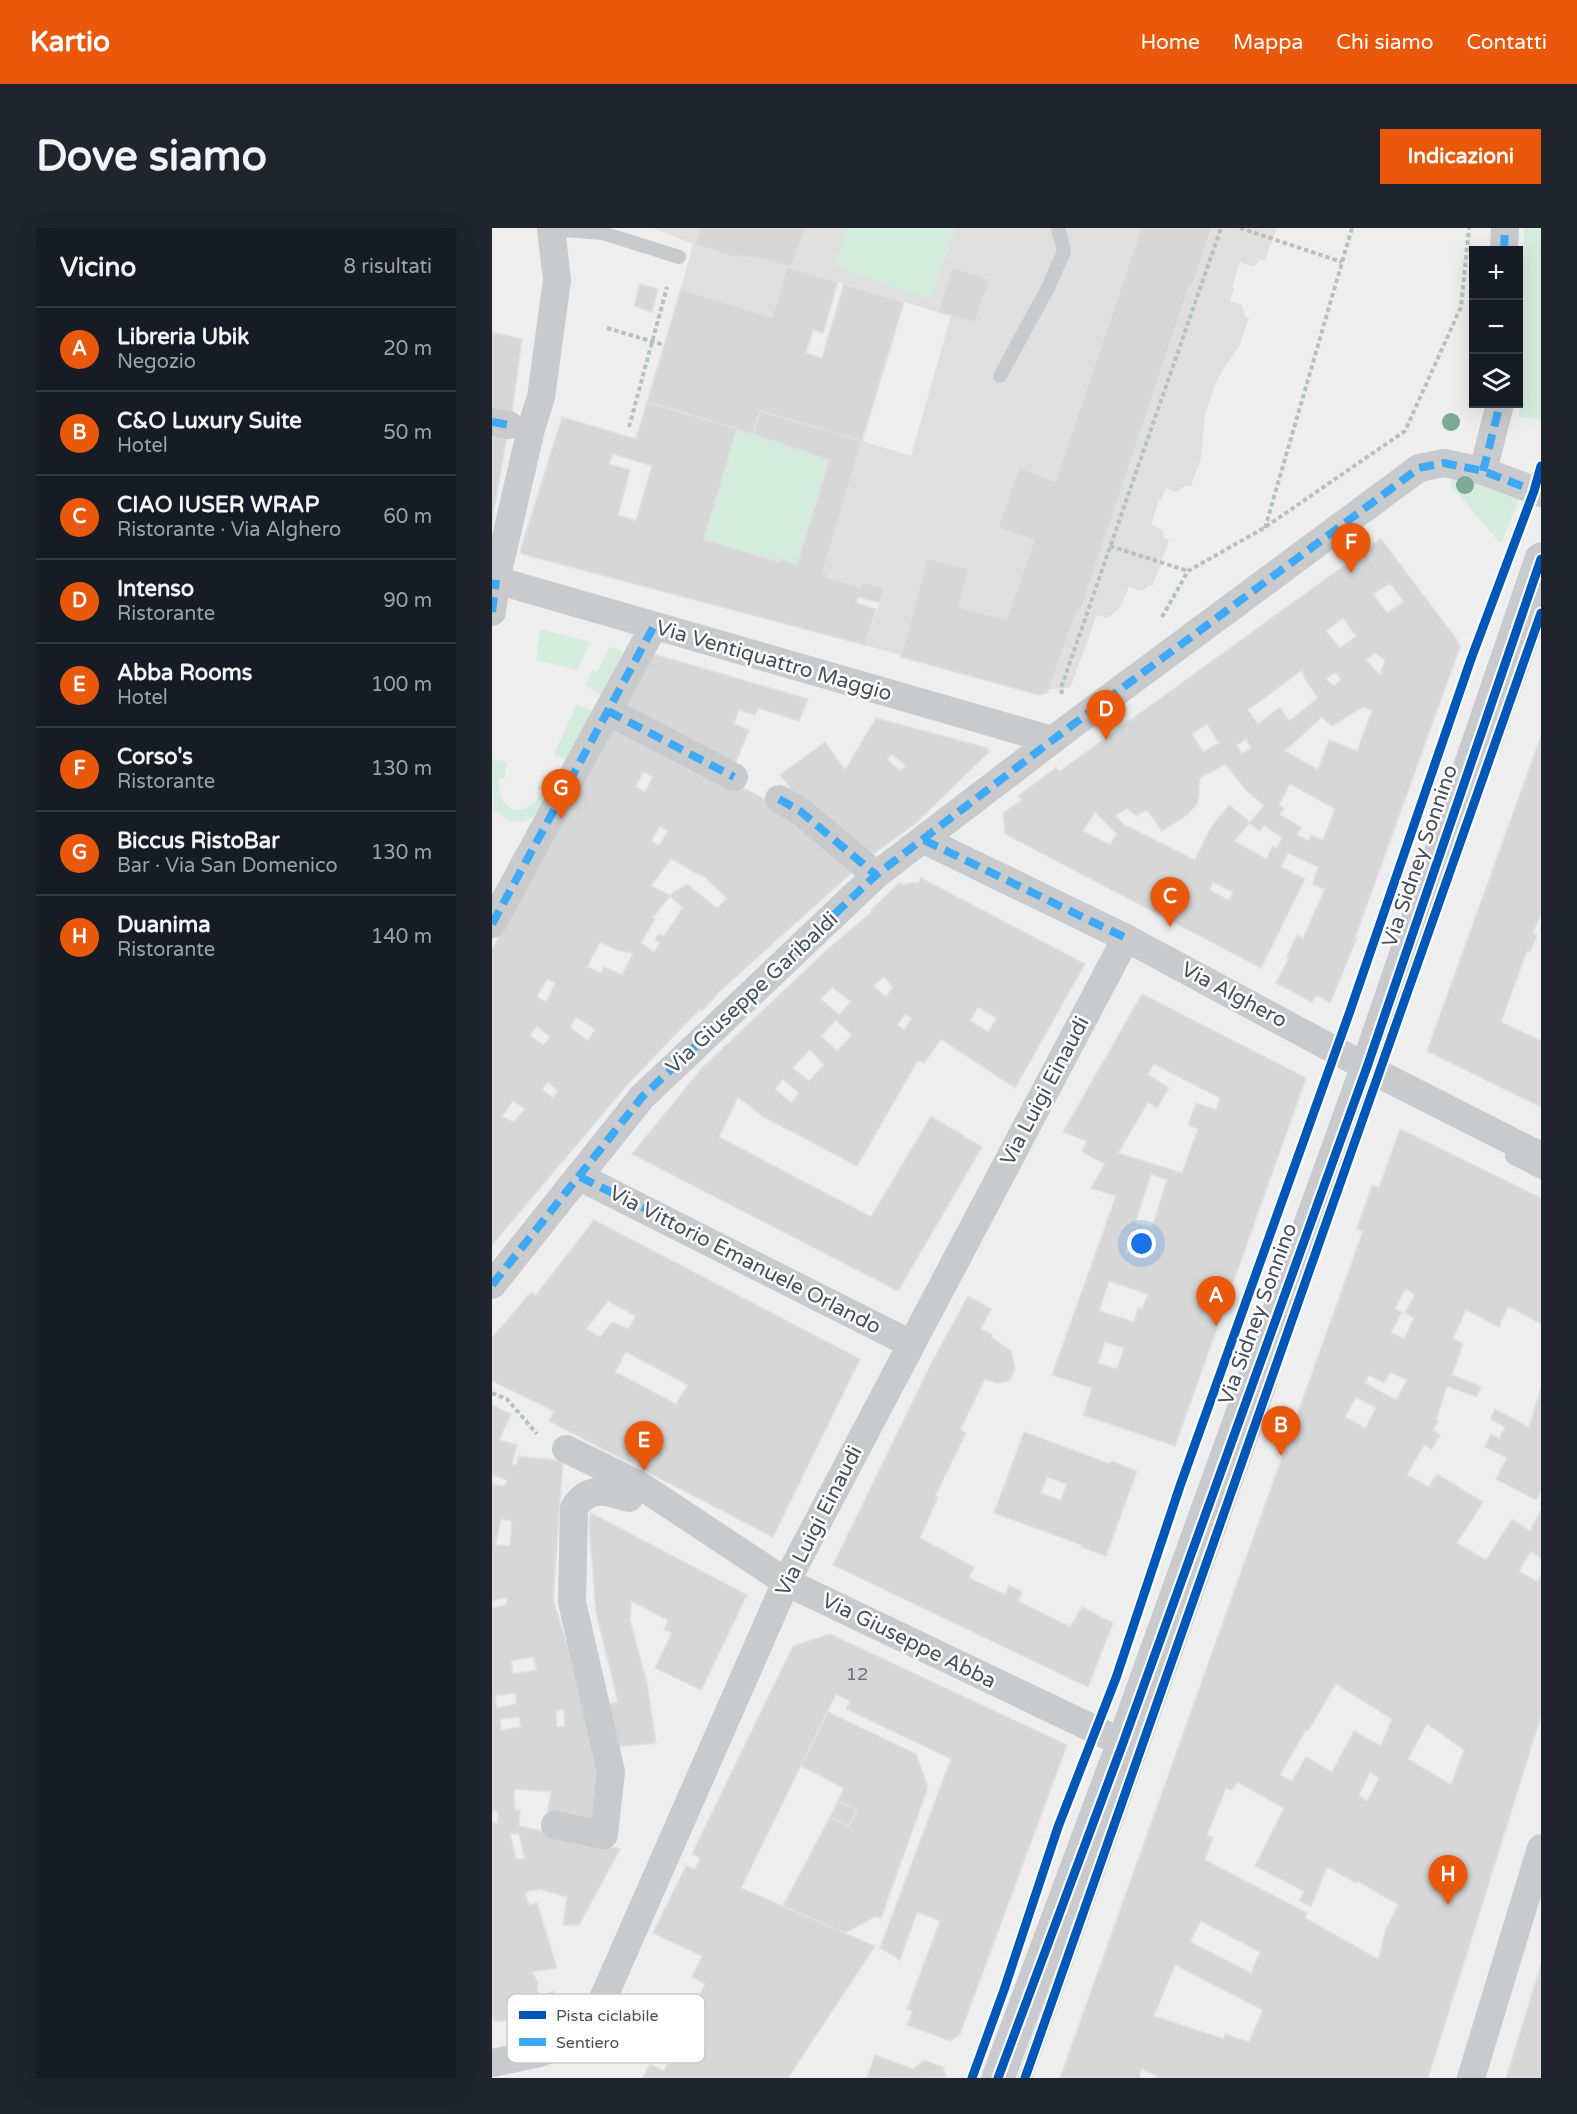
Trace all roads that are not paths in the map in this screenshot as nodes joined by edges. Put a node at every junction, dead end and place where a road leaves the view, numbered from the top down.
1 (551, 228) edge
2 (1058, 228) edge
3 (1505, 228) edge
4 (1504, 246) edge
5 (679, 257) dead end
6 (1000, 376) dead end
7 (1499, 408) edge
8 (1483, 471) junction
9 (1541, 493) edge
10 (1541, 559) edge
11 (496, 580) junction
12 (492, 612) edge
13 (1541, 613) edge
14 (654, 626) junction
15 (608, 711) junction
16 (1061, 733) junction
17 (734, 777) dead end
18 (778, 799) dead end
19 (924, 840) junction
20 (876, 875) junction
21 (492, 924) edge
22 (1126, 938) junction
23 (1373, 1076) junction
24 (1541, 1156) edge
25 (1541, 1172) edge
26 (580, 1177) junction
27 (492, 1285) edge
28 (911, 1344) junction
29 (566, 1449) road end
30 (638, 1484) junction
31 (786, 1582) junction
32 (1123, 1743) junction
33 (555, 1825) dead end
34 (1541, 1848) edge
35 (605, 1994) edge
36 (507, 2060) edge
37 (492, 2063) edge
38 (998, 2078) edge
39 (1024, 2078) edge
40 (1471, 2078) edge

1 - 5 lane
1 - 11 street
2 - 6 lane
3 - 4 street
7 - 8 street
8 - 9 street, Via Giuseppe Garibaldi
8 - 16 street, Via Giuseppe Garibaldi
10 - 23 main road, Via Sidney Sonnino
11 - 12 street
11 - 14 street, Via Ventiquattro Maggio
13 - 23 lane
14 - 15 street
14 - 16 street, Via Ventiquattro Maggio
15 - 17 street
15 - 21 street
16 - 19 street, Via Giuseppe Garibaldi
18 - 20 street
19 - 20 street, Via Giuseppe Garibaldi
19 - 22 street, Via Alghero
20 - 26 street, Via Giuseppe Garibaldi
22 - 23 street, Via Alghero
22 - 28 street, Via Luigi Einaudi
23 - 24 street, Via Alghero
23 - 25 lane, Via Alghero
23 - 32 main road, Via Sidney Sonnino
23 - 39 lane
26 - 27 street, Via Giuseppe Garibaldi
26 - 28 street, Via Vittorio Emanuele Orlando
28 - 31 street, Via Luigi Einaudi
29 - 30 street, Via Giuseppe Abba
30 - 31 street, Via Giuseppe Abba
30 - 33 street
31 - 32 street, Via Giuseppe Abba
31 - 35 street, Via Luigi Einaudi
32 - 38 main road, Via Sidney Sonnino
34 - 40 street
36 - 37 street, Via Luigi Einaudi

